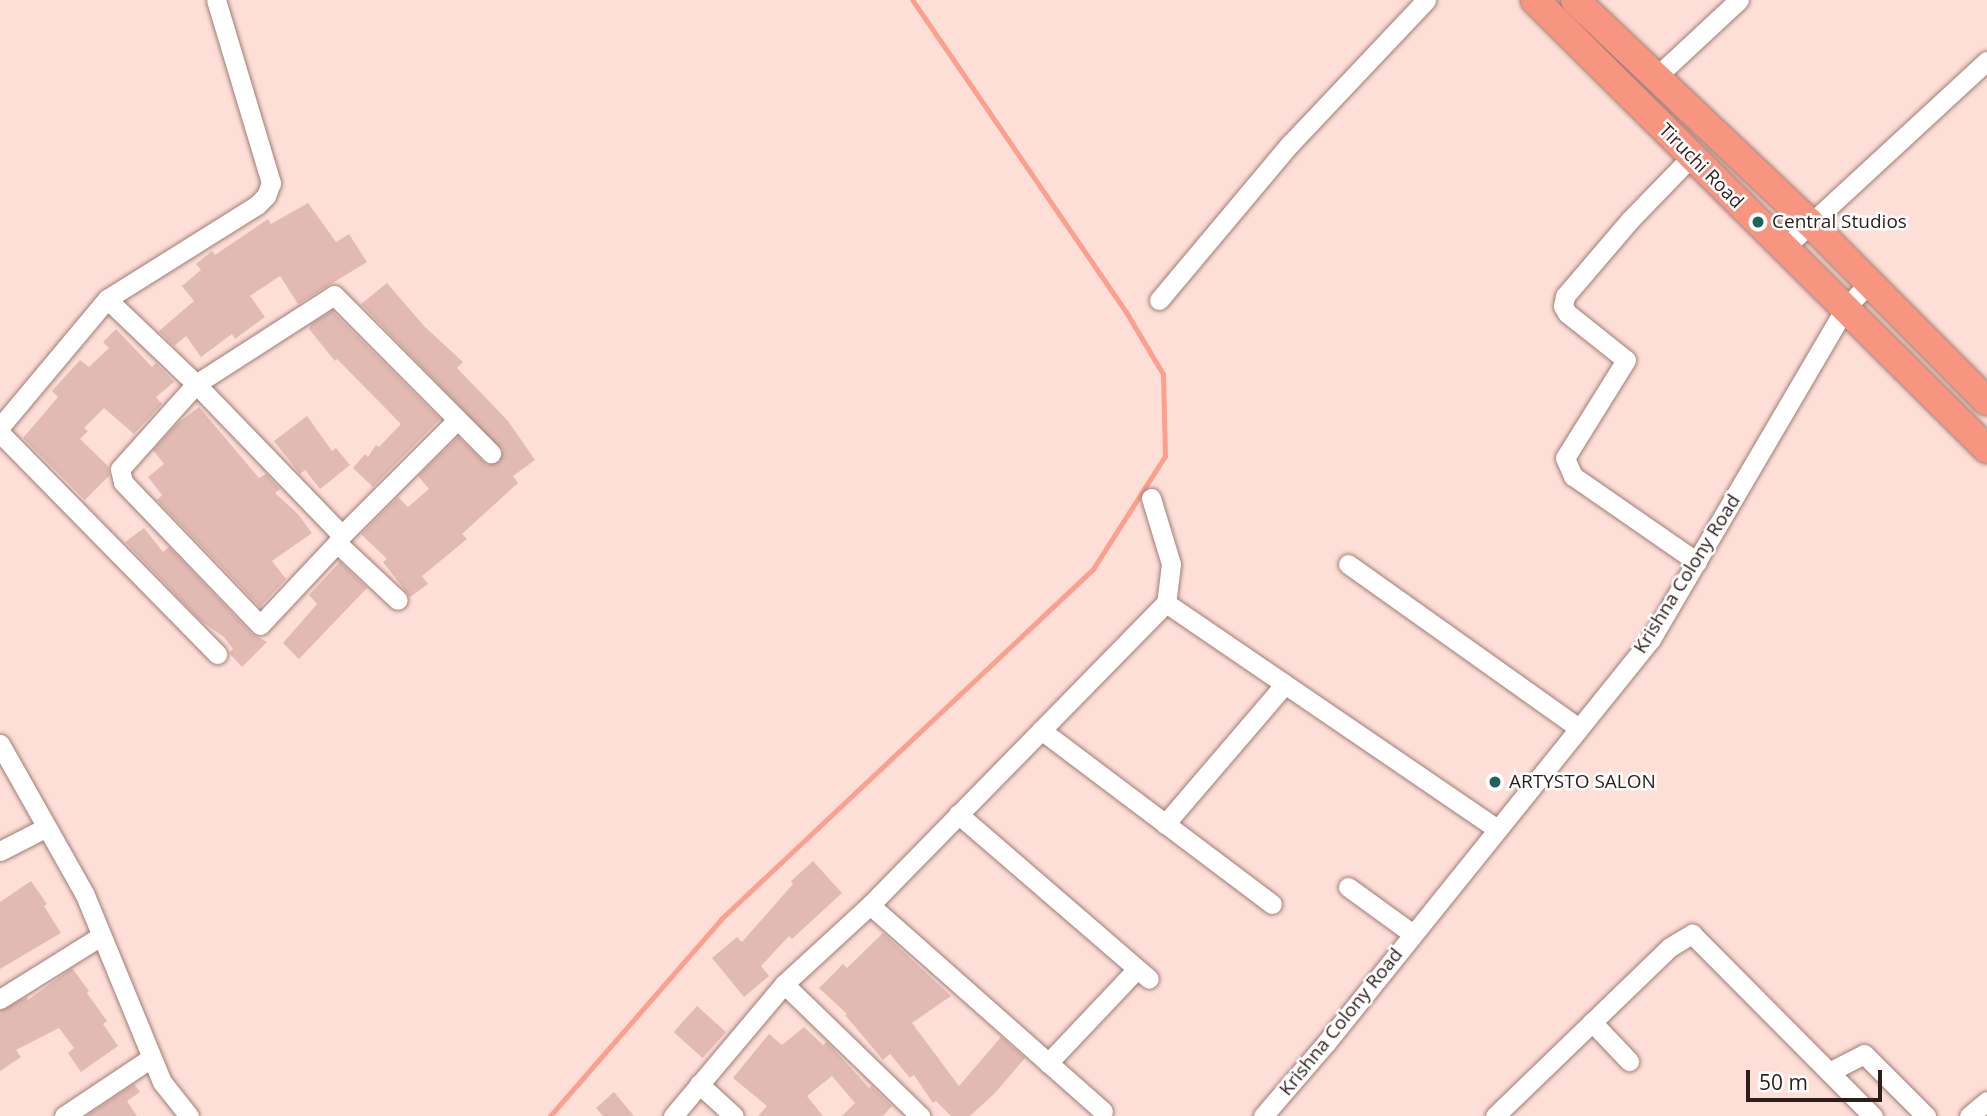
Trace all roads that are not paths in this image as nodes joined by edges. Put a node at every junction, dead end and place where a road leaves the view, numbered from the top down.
1 (216, 0) edge
2 (1426, 0) edge
3 (1535, 0) edge
4 (1575, 0) edge
5 (1739, 0) edge
6 (1987, 61) edge
7 (1656, 78) junction
8 (1692, 156) junction
9 (1809, 222) junction
10 (1784, 248) junction
11 (1870, 282) junction
12 (107, 299) junction
13 (1159, 300) dead end
14 (1846, 307) junction
15 (196, 384) junction
16 (1987, 401) edge
17 (457, 420) junction
18 (0, 427) edge
19 (0, 433) edge
20 (1987, 449) edge
21 (491, 453) dead end
22 (1151, 498) dead end
23 (339, 539) junction
24 (1697, 562) junction
25 (1348, 564) dead end
26 (398, 600) dead end
27 (1166, 603) junction
28 (217, 654) dead end
29 (1285, 684) junction
30 (1579, 728) junction
31 (1041, 730) junction
32 (0, 744) edge
33 (958, 814) junction
34 (1165, 824) junction
35 (45, 828) junction
36 (1497, 829) junction
37 (0, 851) edge
38 (1348, 887) dead end
39 (1272, 904) dead end
40 (870, 905) junction
41 (1413, 934) junction
42 (101, 936) junction
43 (784, 984) junction
44 (0, 999) edge
45 (1592, 1022) junction
46 (152, 1058) junction
47 (1629, 1061) dead end
48 (1048, 1063) junction
49 (1829, 1072) junction
50 (699, 1084) junction
51 (1987, 1101) edge
52 (1103, 1111) dead end
53 (64, 1116) edge
54 (189, 1116) edge
55 (673, 1116) edge
56 (734, 1116) edge
57 (920, 1116) edge
58 (1263, 1116) edge
59 (1495, 1116) edge
60 (1873, 1116) edge
61 (1926, 1116) edge
62 (1969, 1116) edge

1 - 12 street
2 - 13 street
3 - 8 highway, Tiruchi Road
4 - 7 highway
5 - 7 street
6 - 9 street
7 - 9 highway
8 - 10 highway, Tiruchi Road
8 - 24 street
9 - 10 street
9 - 11 highway
10 - 14 highway, Tiruchi Road
11 - 14 street, Krishna Colony Road
11 - 16 highway
12 - 15 street
12 - 18 street
14 - 20 highway, Tiruchi Road
14 - 24 street, Krishna Colony Road
15 - 17 street
15 - 23 street
15 - 23 street
17 - 21 street
17 - 23 street
19 - 28 street
22 - 27 street
23 - 26 street
24 - 30 street, Krishna Colony Road
25 - 30 street
27 - 29 street
27 - 31 street
29 - 34 street
29 - 36 street
30 - 36 street, Krishna Colony Road
31 - 33 street
31 - 34 street
32 - 35 street
33 - 40 street
33 - 48 street
34 - 39 street
35 - 37 street
35 - 42 street
36 - 41 street, Krishna Colony Road
38 - 41 street
40 - 43 street
40 - 48 street
41 - 58 street, Krishna Colony Road
42 - 44 street
42 - 46 street
43 - 50 street
43 - 57 street
45 - 47 street
45 - 49 street
45 - 59 street
46 - 53 street
46 - 54 street
48 - 52 street
49 - 60 street
49 - 61 street
50 - 55 street
50 - 56 street
51 - 62 street

